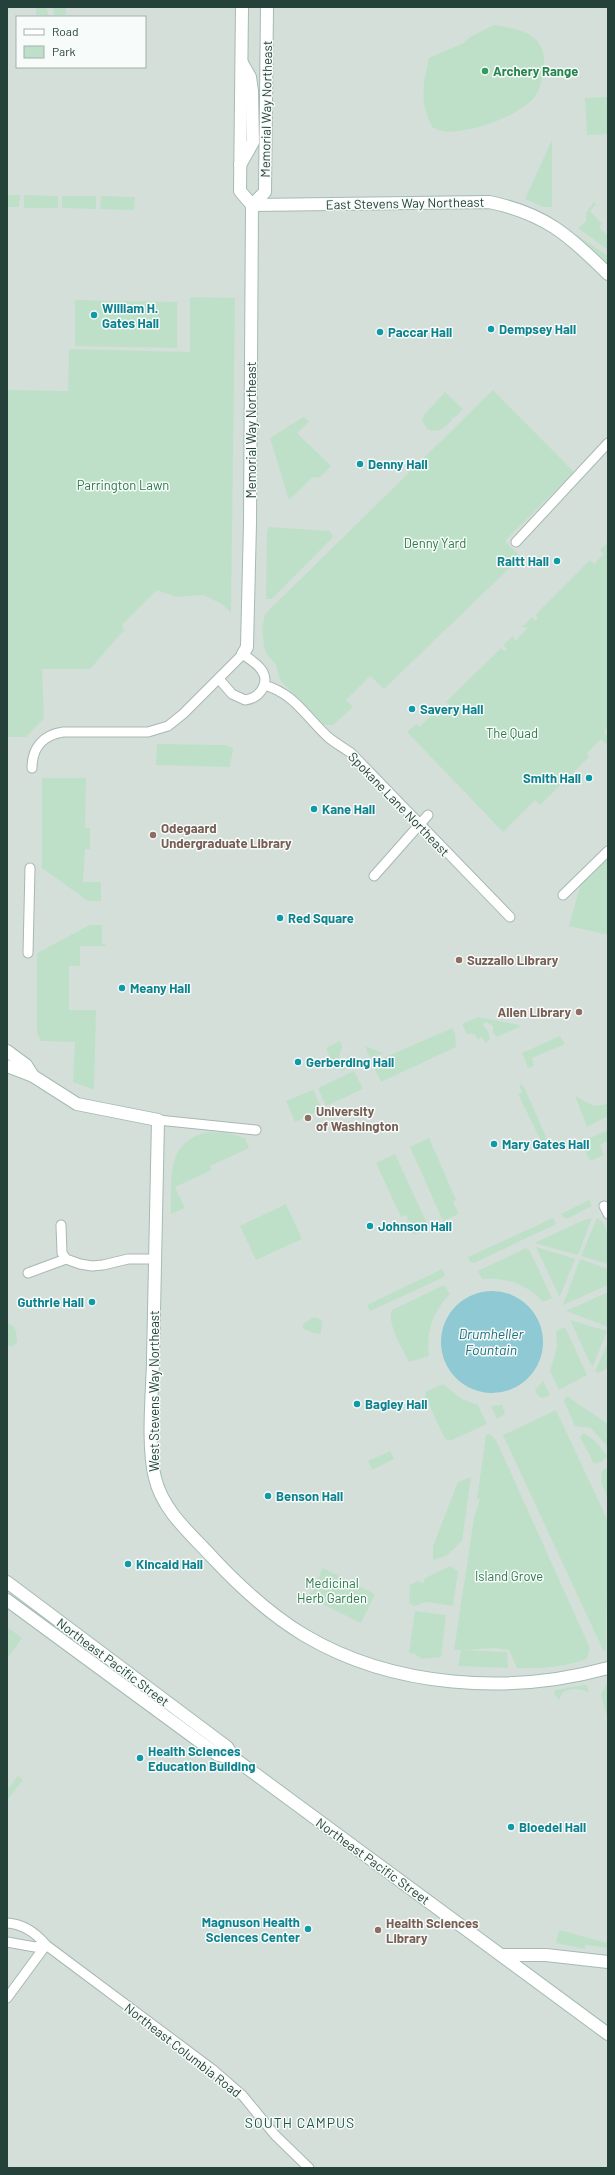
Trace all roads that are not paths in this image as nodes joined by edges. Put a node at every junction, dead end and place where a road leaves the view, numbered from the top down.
1 (242, 7) edge
2 (267, 7) edge
3 (252, 205) junction
4 (608, 274) edge
5 (608, 443) edge
6 (516, 542) dead end
7 (243, 654) junction
8 (219, 679) junction
9 (264, 685) junction
10 (32, 768) dead end
11 (428, 815) dead end
12 (419, 824) junction
13 (608, 852) edge
14 (30, 868) dead end
15 (374, 876) dead end
16 (563, 894) dead end
17 (510, 917) dead end
18 (28, 953) dead end
19 (7, 1051) edge
20 (7, 1066) edge
21 (33, 1076) junction
22 (158, 1120) junction
23 (256, 1130) dead end
24 (61, 1225) dead end
25 (149, 1258) dead end
26 (66, 1259) junction
27 (28, 1273) dead end
28 (7, 1582) edge
29 (7, 1600) edge
30 (608, 1668) edge
31 (235, 1759) junction
32 (7, 1923) edge
33 (7, 1942) edge
34 (46, 1945) junction
35 (501, 1955) junction
36 (608, 1962) edge
37 (7, 1998) edge
38 (608, 2034) edge
39 (309, 2168) edge

1 - 3 street, Memorial Way Northeast
2 - 3 street, Memorial Way Northeast
3 - 4 street, East Stevens Way Northeast
3 - 7 street, Memorial Way Northeast
5 - 6 street
7 - 8 street
7 - 9 street
8 - 9 street
8 - 10 street
9 - 12 street, Spokane Lane Northeast
11 - 12 street
12 - 15 street
12 - 17 street, Spokane Lane Northeast
13 - 16 street
14 - 18 street
19 - 21 street
20 - 21 street
21 - 22 street
22 - 23 street
22 - 30 street, West Stevens Way Northeast
24 - 26 street
25 - 26 street
26 - 27 street
28 - 31 street, Northeast Pacific Street
29 - 31 street, Northeast Pacific Street
31 - 35 street, Northeast Pacific Street
32 - 34 street, Northeast Columbia Road
33 - 34 street
34 - 37 street
34 - 39 street, Northeast Columbia Road
35 - 36 street
35 - 38 street, Northeast Pacific Street

